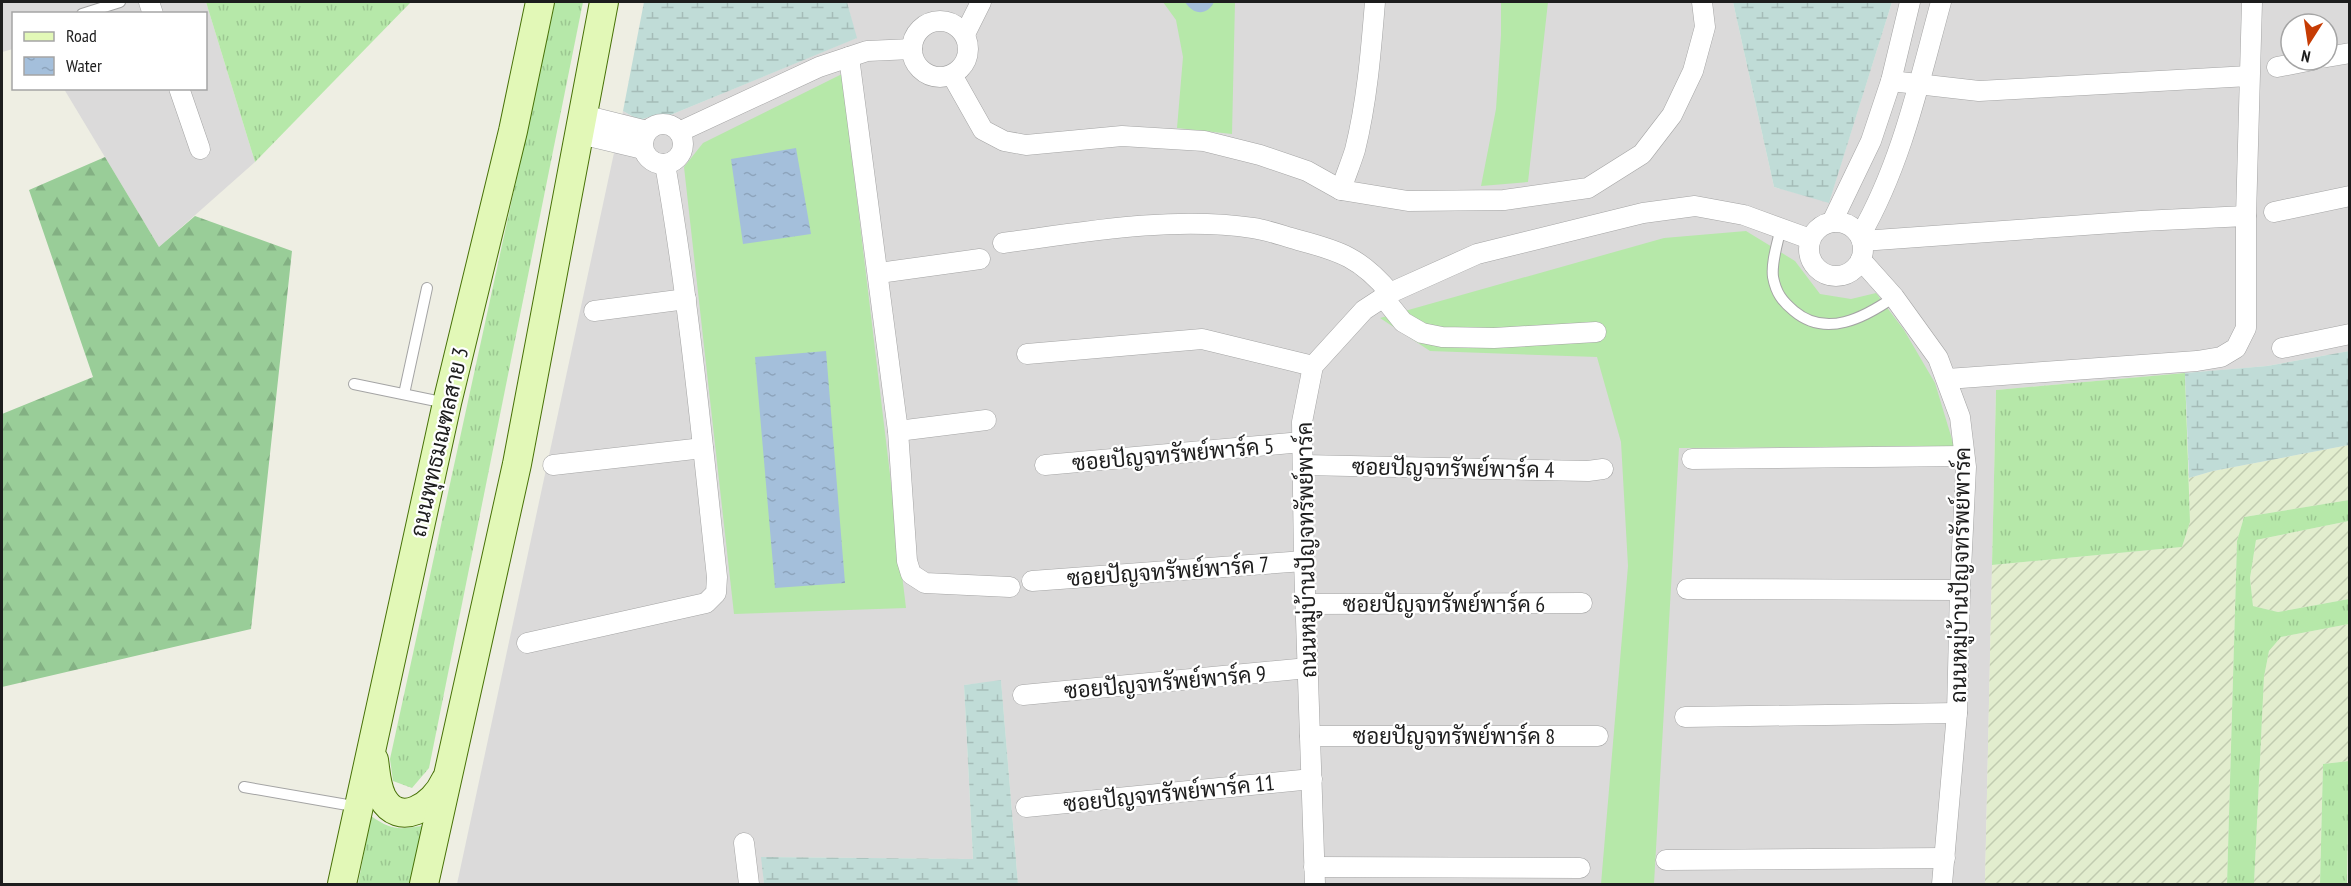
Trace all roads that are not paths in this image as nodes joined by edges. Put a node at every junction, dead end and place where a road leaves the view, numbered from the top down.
1 (120, 2) edge
2 (540, 2) edge
3 (604, 2) edge
4 (981, 2) edge
5 (1375, 2) edge
6 (1702, 2) edge
7 (1910, 2) edge
8 (1941, 2) edge
9 (2252, 2) edge
10 (88, 12) edge
11 (965, 34) junction
12 (912, 49) junction
13 (849, 57) junction
14 (1896, 57) junction
15 (1924, 64) junction
16 (952, 75) junction
17 (2249, 76) junction
18 (1891, 81) junction
19 (1920, 85) junction
20 (180, 90) edge
21 (582, 124) junction
22 (679, 132) junction
23 (645, 140) junction
24 (200, 149) dead end
25 (665, 164) junction
26 (1341, 190) junction
27 (2349, 196) edge
28 (2274, 212) dead end
29 (2246, 216) junction
30 (1832, 222) junction
31 (1781, 227) junction
32 (1810, 239) junction
33 (1004, 243) dead end
34 (1861, 245) junction
35 (980, 259) dead end
36 (879, 273) junction
37 (427, 288) dead end
38 (1387, 295) junction
39 (1894, 297) junction
40 (686, 300) junction
41 (594, 311) dead end
42 (1596, 332) dead end
43 (2349, 334) edge
44 (2282, 348) dead end
45 (1027, 354) dead end
46 (1313, 366) junction
47 (1947, 379) junction
48 (354, 384) dead end
49 (404, 394) junction
50 (447, 403) junction
51 (986, 420) dead end
52 (898, 431) junction
53 (1302, 442) junction
54 (703, 448) junction
55 (1964, 456) junction
56 (1692, 459) dead end
57 (553, 465) dead end
58 (1045, 465) dead end
59 (1302, 465) junction
60 (1603, 469) dead end
61 (1304, 561) junction
62 (1032, 581) dead end
63 (1010, 587) dead end
64 (1687, 589) dead end
65 (1960, 590) junction
66 (1581, 603) dead end
67 (1307, 604) junction
68 (527, 643) dead end
69 (1308, 668) junction
70 (1023, 695) dead end
71 (1957, 713) junction
72 (1685, 717) dead end
73 (1310, 736) junction
74 (1598, 736) dead end
75 (372, 748) junction
76 (451, 768) junction
77 (1312, 778) junction
78 (244, 787) dead end
79 (360, 807) junction
80 (1026, 807) dead end
81 (744, 843) dead end
82 (1945, 858) junction
83 (1666, 860) dead end
84 (1580, 868) dead end
85 (1314, 876) edge
86 (342, 885) edge
87 (424, 885) edge
88 (749, 885) edge
89 (1942, 885) edge

1 - 10 lane
2 - 50 main road, ถนนพุทธมณฑลสาย 3
3 - 21 main road
4 - 11 street
5 - 26 street
6 - 26 street
7 - 14 street
8 - 15 street
9 - 17 street
11 - 12 street
11 - 16 street
12 - 13 street
12 - 16 street
13 - 22 street
13 - 36 street
14 - 15 street
14 - 18 street
15 - 19 street
16 - 26 street
17 - 19 street
17 - 29 street
18 - 19 street
18 - 30 street
19 - 34 street
20 - 24 street
21 - 23 street
21 - 76 main road
22 - 23 street
22 - 25 street
23 - 25 street
25 - 40 street
27 - 28 street
29 - 34 street
29 - 47 street
30 - 32 street
30 - 34 street, ถนนหมู่บ้านปัญจทรัพย์พาร์ค
31 - 32 street
31 - 38 street
31 - 39 lane
32 - 34 street
33 - 38 street
34 - 39 street, ถนนหมู่บ้านปัญจทรัพย์พาร์ค
35 - 36 street
36 - 52 street
37 - 49 lane
38 - 42 street
38 - 46 street
39 - 47 street, ถนนหมู่บ้านปัญจทรัพย์พาร์ค
40 - 41 street
40 - 54 street
43 - 44 street
45 - 46 street
46 - 53 street, ถนนหมู่บ้านปัญจทรัพย์พาร์ค
47 - 55 street, ถนนหมู่บ้านปัญจทรัพย์พาร์ค
48 - 49 lane
49 - 50 lane
50 - 75 main road, ถนนพุทธมณฑลสาย 3
51 - 52 street
52 - 63 street
53 - 58 street, ซอยปัญจทรัพย์พาร์ค 5
53 - 59 street, ถนนหมู่บ้านปัญจทรัพย์พาร์ค
54 - 57 street
54 - 68 street
55 - 56 street
55 - 65 street, ถนนหมู่บ้านปัญจทรัพย์พาร์ค
59 - 60 street, ซอยปัญจทรัพย์พาร์ค 4
59 - 61 street, ถนนหมู่บ้านปัญจทรัพย์พาร์ค
61 - 62 street, ซอยปัญจทรัพย์พาร์ค 7
61 - 67 street, ถนนหมู่บ้านปัญจทรัพย์พาร์ค
64 - 65 street
65 - 71 street, ถนนหมู่บ้านปัญจทรัพย์พาร์ค
66 - 67 street, ซอยปัญจทรัพย์พาร์ค 6
67 - 69 street, ถนนหมู่บ้านปัญจทรัพย์พาร์ค
69 - 70 street, ซอยปัญจทรัพย์พาร์ค 9
69 - 73 street, ถนนหมู่บ้านปัญจทรัพย์พาร์ค
71 - 72 street
71 - 82 street, ถนนหมู่บ้านปัญจทรัพย์พาร์ค
73 - 74 street, ซอยปัญจทรัพย์พาร์ค 8
73 - 77 street, ถนนหมู่บ้านปัญจทรัพย์พาร์ค
75 - 76 main road
75 - 79 main road, ถนนพุทธมณฑลสาย 3
76 - 87 main road
77 - 80 street, ซอยปัญจทรัพย์พาร์ค 11
77 - 85 street, ถนนหมู่บ้านปัญจทรัพย์พาร์ค
78 - 79 lane
79 - 86 main road, ถนนพุทธมณฑลสาย 3
81 - 88 street
82 - 83 street
82 - 89 street, ถนนหมู่บ้านปัญจทรัพย์พาร์ค
84 - 85 street

